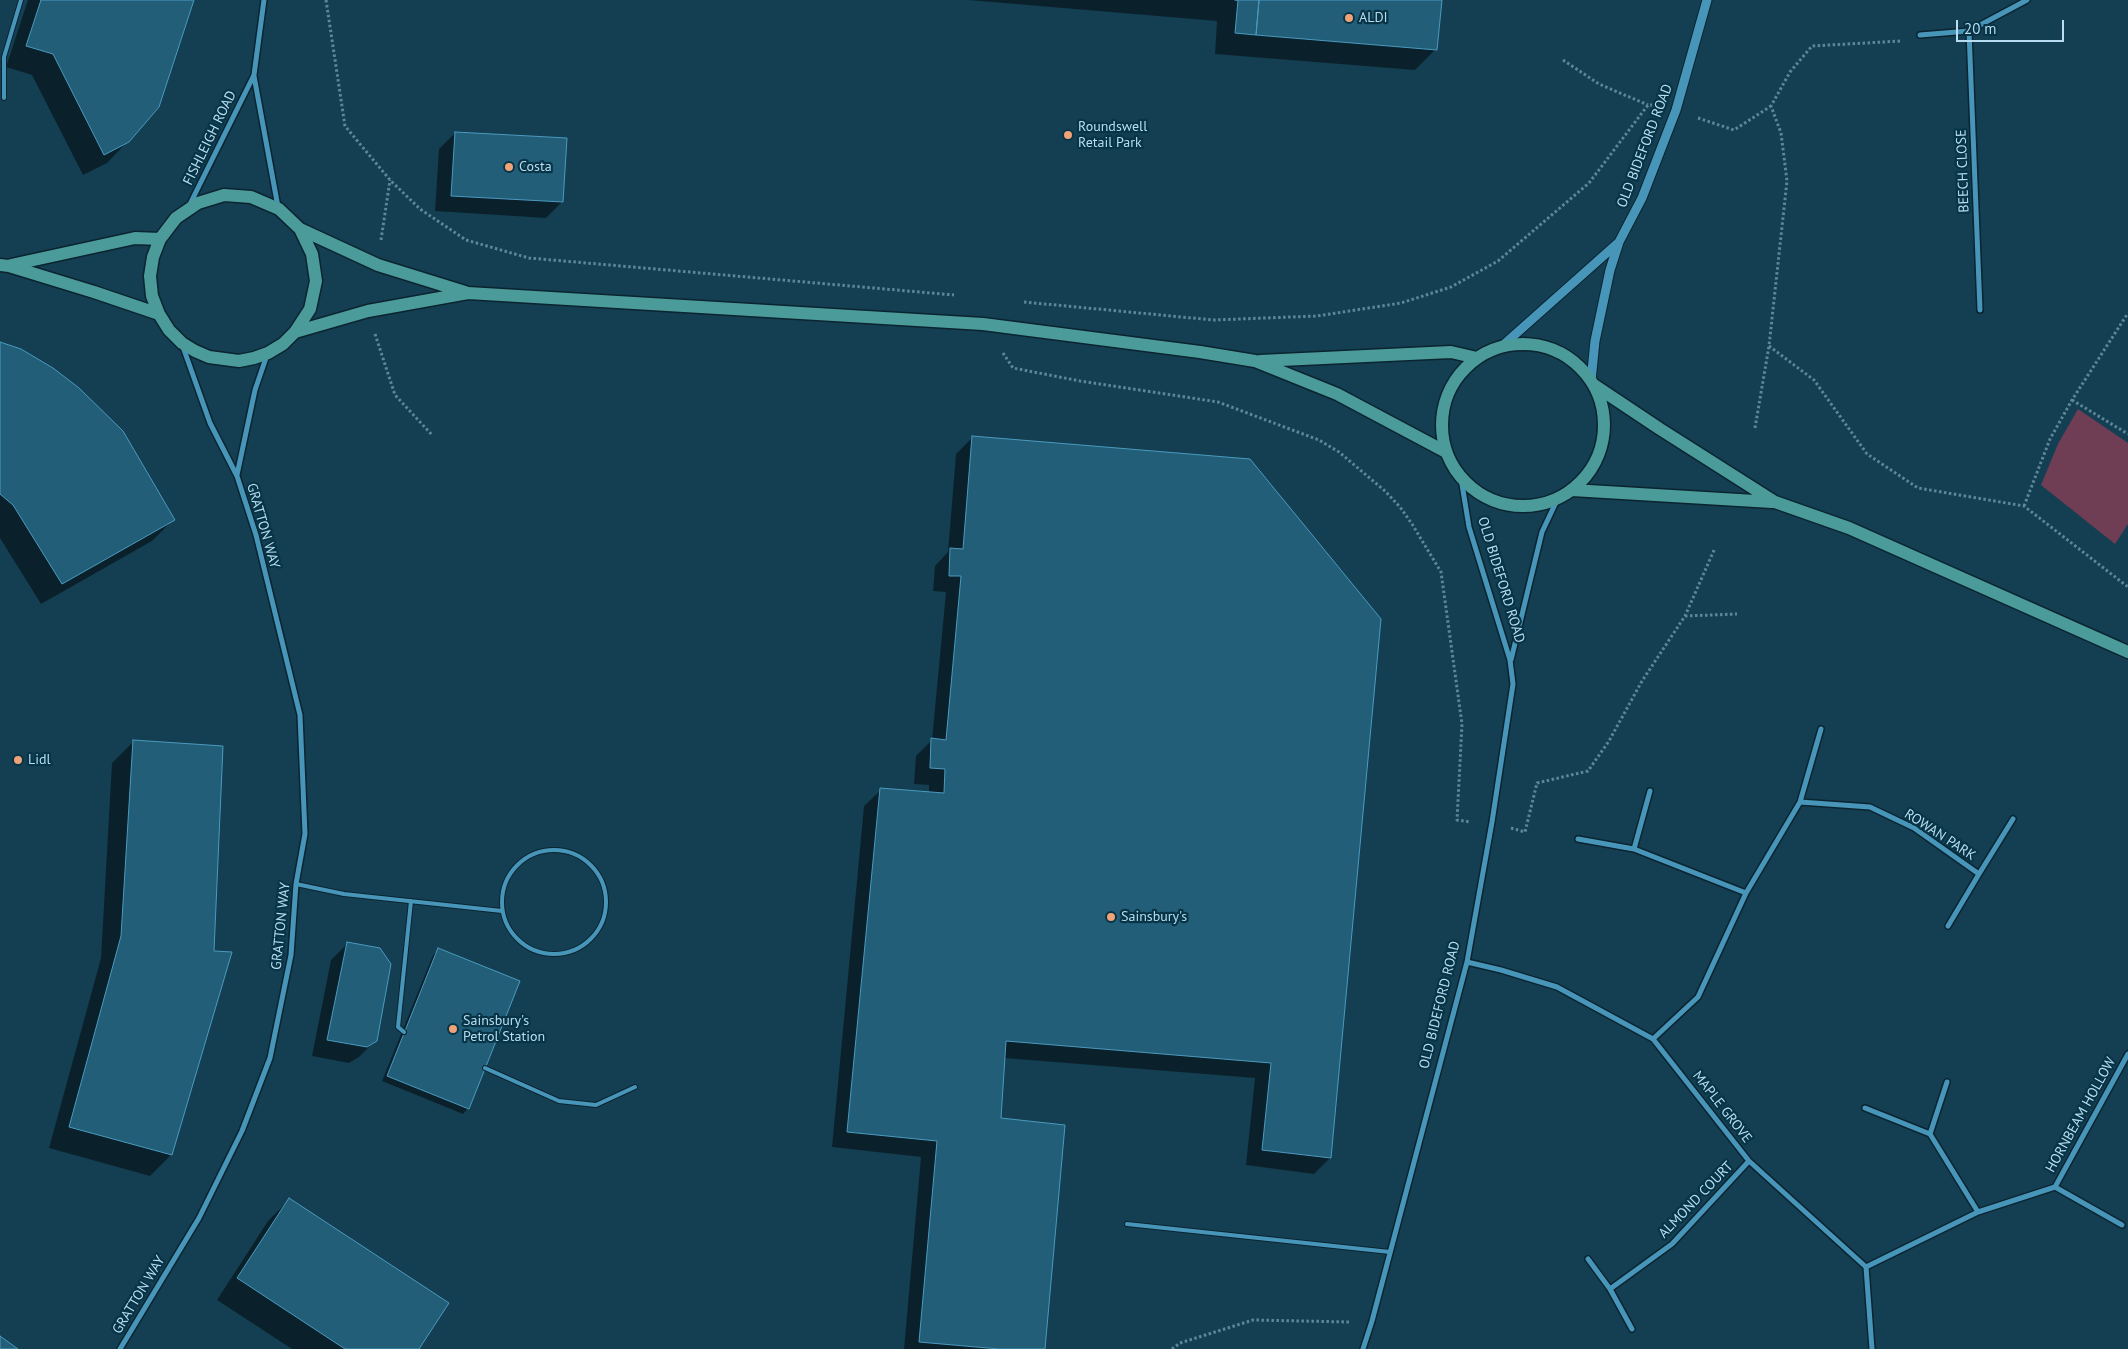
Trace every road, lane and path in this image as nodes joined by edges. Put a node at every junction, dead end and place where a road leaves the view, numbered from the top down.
1 (21, 0) edge
2 (264, 0) edge
3 (326, 0) edge
4 (1707, 0) edge
5 (2027, 0) edge
6 (1969, 31) junction
7 (1920, 35) joint
8 (1563, 60) dead end
9 (254, 75) junction
10 (4, 98) dead end
11 (1648, 105) junction
12 (1771, 106) junction
13 (1676, 110) junction
14 (279, 209) junction
15 (187, 211) junction
16 (300, 229) junction
17 (160, 239) junction
18 (1619, 242) junction
19 (4, 265) edge
20 (468, 293) junction
21 (962, 295) dead end
22 (1020, 301) dead end
23 (1980, 310) dead end
24 (2128, 312) edge
25 (159, 314) junction
26 (983, 324) junction
27 (295, 332) junction
28 (182, 343) junction
29 (1769, 346) junction
30 (1501, 347) junction
31 (268, 353) junction
32 (1477, 358) junction
33 (1255, 361) junction
34 (1592, 383) junction
35 (2072, 400) junction
36 (1755, 428) dead end
37 (2128, 434) edge
38 (1446, 452) junction
39 (237, 476) junction
40 (1461, 478) junction
41 (1572, 490) junction
42 (1558, 498) junction
43 (1775, 502) junction
44 (2024, 506) junction
45 (1715, 548) dead end
46 (2128, 587) edge
47 (1737, 614) dead end
48 (1685, 616) junction
49 (2128, 652) edge
50 (1510, 660) junction
51 (1821, 729) dead end
52 (1650, 791) dead end
53 (1800, 802) junction
54 (2013, 819) dead end
55 (1492, 822) junction
56 (1578, 839) dead end
57 (1634, 849) junction
58 (1979, 874) junction
59 (296, 884) junction
60 (1746, 893) junction
61 (411, 901) junction
62 (502, 911) junction
63 (1948, 926) dead end
64 (1467, 962) junction
65 (404, 1032) dead end
66 (1653, 1039) junction
67 (2128, 1054) edge
68 (485, 1068) dead end
69 (1947, 1082) dead end
70 (635, 1087) dead end
71 (1865, 1108) dead end
72 (1930, 1134) junction
73 (1750, 1161) junction
74 (2055, 1187) junction
75 (1978, 1212) junction
76 (1127, 1224) dead end
77 (2122, 1224) dead end
78 (1390, 1252) junction
79 (1588, 1259) dead end
80 (1866, 1267) junction
81 (1610, 1289) junction
82 (1372, 1321) junction
83 (1632, 1329) dead end
84 (120, 1349) edge
85 (1172, 1349) edge
86 (1362, 1349) edge
87 (1872, 1349) edge

1 - 10 lane
2 - 9 street, FISHLEIGH ROAD
3 - 21 path
4 - 13 street, OLD BIDEFORD ROAD
5 - 6 street
6 - 7 street
6 - 23 street, BEECH CLOSE
7 - 12 path
8 - 11 path
9 - 14 street, FISHLEIGH ROAD
9 - 15 street, FISHLEIGH ROAD
11 - 13 path
11 - 22 path
12 - 13 path
12 - 29 path
13 - 18 street, OLD BIDEFORD ROAD
14 - 15 main road
14 - 16 main road
15 - 17 main road
16 - 20 main road
16 - 27 main road
17 - 19 main road
17 - 25 main road
18 - 30 street, OLD BIDEFORD ROAD
18 - 34 street, OLD BIDEFORD ROAD
19 - 25 main road
20 - 26 main road
20 - 27 main road
24 - 35 path
25 - 28 main road
26 - 33 main road
26 - 55 path
27 - 31 main road
28 - 31 main road
28 - 39 street, GRATTON WAY
29 - 36 path
29 - 44 path
30 - 32 main road
30 - 34 main road
31 - 39 street, GRATTON WAY
32 - 33 main road
32 - 38 main road
33 - 38 main road
34 - 41 main road
34 - 43 main road
35 - 37 path
35 - 44 path
38 - 40 main road
39 - 59 street, GRATTON WAY
40 - 42 main road
40 - 50 street, OLD BIDEFORD ROAD
41 - 42 main road
41 - 43 main road
42 - 50 street, OLD BIDEFORD ROAD
43 - 49 main road
44 - 46 path
45 - 48 path
47 - 48 path
48 - 55 path
50 - 55 street, OLD BIDEFORD ROAD
51 - 53 street
52 - 57 street
53 - 58 street, ROWAN PARK
53 - 60 street
54 - 58 street, ROWAN PARK
55 - 64 street, OLD BIDEFORD ROAD
56 - 57 street
57 - 60 street
58 - 63 street, ROWAN PARK
59 - 61 lane
59 - 84 street, GRATTON WAY
60 - 66 street
61 - 62 lane
61 - 65 lane
62 - 62 lane
64 - 66 street, MAPLE GROVE
64 - 78 street, OLD BIDEFORD ROAD
66 - 73 street, MAPLE GROVE
67 - 74 street, HORNBEAM HOLLOW
68 - 70 lane
69 - 72 street
71 - 72 street
72 - 75 street
73 - 80 street, MAPLE GROVE
73 - 81 street, ALMOND COURT
74 - 75 street, HORNBEAM HOLLOW
74 - 77 street, HORNBEAM HOLLOW
75 - 80 street, HORNBEAM HOLLOW
76 - 78 lane
78 - 82 street, OLD BIDEFORD ROAD
79 - 81 street
80 - 87 street
81 - 83 street
82 - 85 path
82 - 86 street, OLD BIDEFORD ROAD

